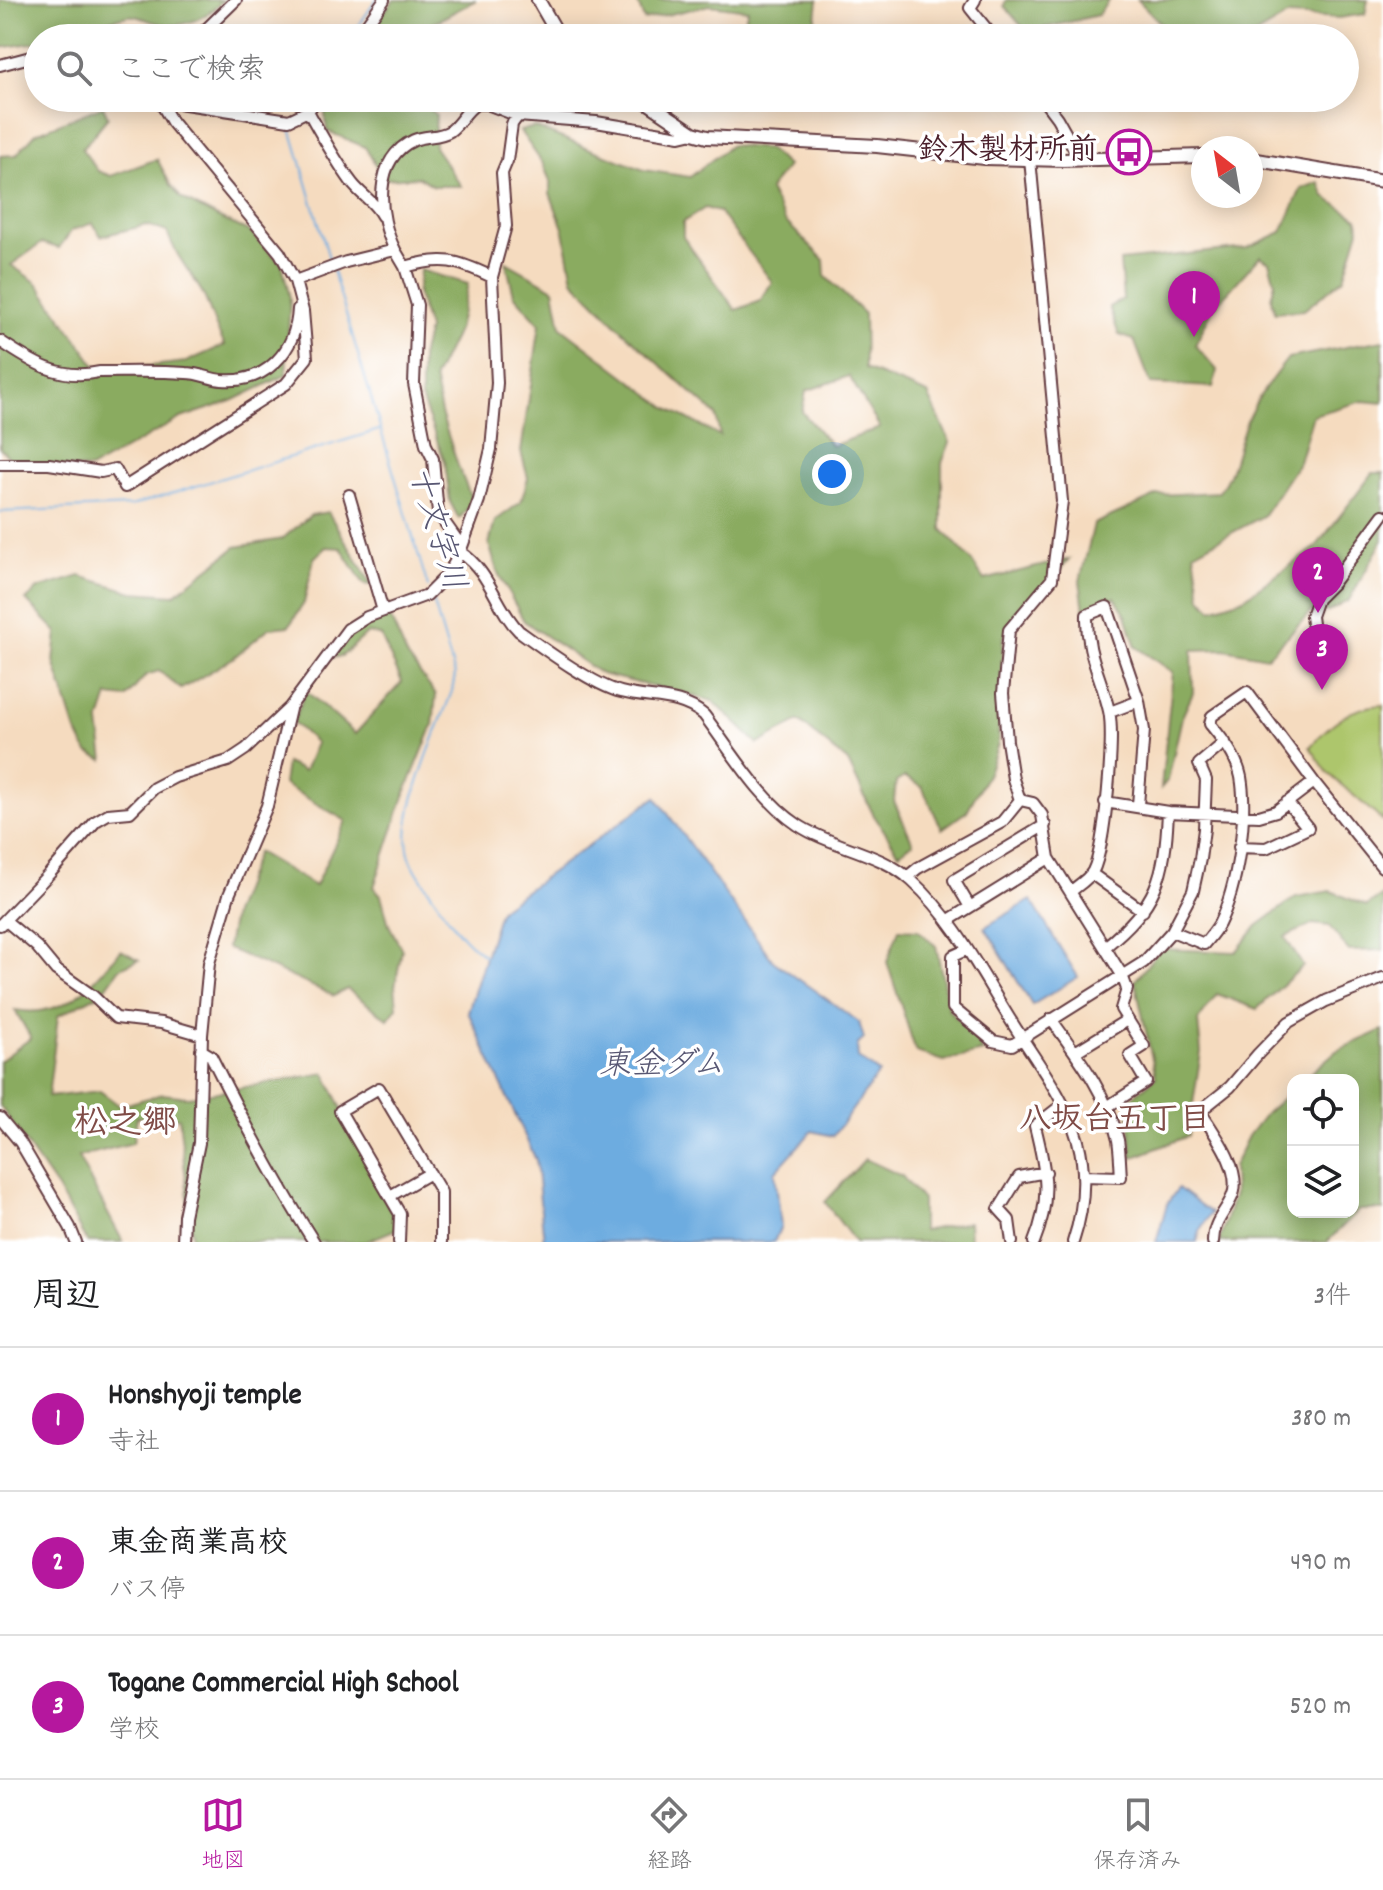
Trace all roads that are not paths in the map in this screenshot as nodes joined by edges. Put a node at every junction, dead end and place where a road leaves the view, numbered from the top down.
1 (236, 0) edge
2 (384, 0) edge
3 (538, 0) edge
4 (975, 0) edge
5 (211, 24) edge
6 (367, 24) edge
7 (552, 24) edge
8 (983, 24) edge
9 (24, 59) edge
10 (0, 65) edge
11 (166, 112) edge
12 (239, 112) edge
13 (306, 112) edge
14 (309, 112) edge
15 (466, 112) edge
16 (506, 112) edge
17 (662, 112) edge
18 (1052, 112) edge
19 (518, 116) junction
20 (693, 133) junction
21 (1191, 156) edge
22 (1030, 159) junction
23 (1080, 159) junction
24 (1263, 161) edge
25 (1383, 181) edge
26 (386, 224) junction
27 (395, 250) junction
28 (405, 267) junction
29 (492, 277) junction
30 (295, 281) junction
31 (298, 295) junction
32 (0, 341) edge
33 (0, 464) edge
34 (349, 495) dead end
35 (1383, 515) edge
36 (461, 550) junction
37 (383, 611) junction
38 (1312, 624) dead end
39 (1139, 701) junction
40 (290, 707) junction
41 (1110, 712) junction
42 (1225, 742) junction
43 (1314, 782) junction
44 (1020, 800) junction
45 (1105, 802) junction
46 (1287, 802) junction
47 (1138, 805) junction
48 (1168, 812) junction
49 (1204, 812) junction
50 (1242, 814) junction
51 (1045, 825) junction
52 (1239, 847) junction
53 (1049, 858) junction
54 (1382, 867) edge
55 (1092, 874) junction
56 (907, 877) junction
57 (1070, 892) junction
58 (970, 907) junction
59 (1143, 911) junction
60 (949, 920) junction
61 (3, 923) edge
62 (1172, 931) junction
63 (1105, 947) junction
64 (966, 950) junction
65 (1122, 975) junction
66 (1383, 978) edge
67 (1051, 1019) junction
68 (1127, 1020) junction
69 (202, 1035) junction
70 (1021, 1038) junction
71 (201, 1050) junction
72 (1075, 1052) junction
73 (1062, 1105) junction
74 (1107, 1107) junction
75 (0, 1118) edge
76 (1046, 1172) junction
77 (430, 1173) junction
78 (1083, 1176) junction
79 (390, 1196) junction
80 (76, 1242) edge
81 (183, 1242) edge
82 (314, 1242) edge
83 (399, 1242) edge
84 (441, 1242) edge
85 (1012, 1242) edge
86 (1034, 1242) edge
87 (1073, 1242) edge
88 (1213, 1242) edge

1 - 5 street
2 - 6 street
3 - 7 main road
4 - 8 street
9 - 10 street
11 - 30 street
12 - 13 street
14 - 26 street
15 - 26 street
16 - 19 street
17 - 20 main road
18 - 23 street
19 - 20 street
19 - 29 street
20 - 22 main road
21 - 23 main road
22 - 23 main road
22 - 44 street
24 - 25 main road
26 - 27 street
27 - 28 street
27 - 30 street
28 - 29 street
28 - 36 street
29 - 36 street
30 - 31 street
31 - 32 street
31 - 33 street
34 - 37 street
35 - 38 street
36 - 37 street
36 - 56 street
37 - 40 street
39 - 41 street
39 - 41 street
39 - 47 street
40 - 61 street
40 - 69 street
41 - 45 street
42 - 43 street
42 - 49 street
42 - 50 street
43 - 46 street
43 - 54 street
44 - 51 street
44 - 56 street
45 - 47 street
45 - 55 street
46 - 50 street
46 - 52 street
47 - 48 street
48 - 49 street
48 - 59 street
49 - 50 street
49 - 62 street
50 - 52 street
51 - 53 street
51 - 58 street
52 - 62 street
53 - 57 street
53 - 58 street
55 - 57 street
55 - 59 street
56 - 60 street
57 - 63 street
58 - 60 street
59 - 63 street
60 - 64 street
61 - 69 street
62 - 65 street
63 - 65 street
64 - 70 street
64 - 70 street
65 - 67 street
65 - 68 street
66 - 88 street
67 - 70 street
67 - 72 street
68 - 72 street
68 - 74 street
69 - 71 street
70 - 73 street
71 - 81 street
71 - 82 street
72 - 74 street
73 - 76 street
73 - 78 street
74 - 78 street
75 - 80 street
76 - 85 street
76 - 86 street
77 - 79 street
77 - 79 street
77 - 84 street
78 - 87 street
79 - 83 street

